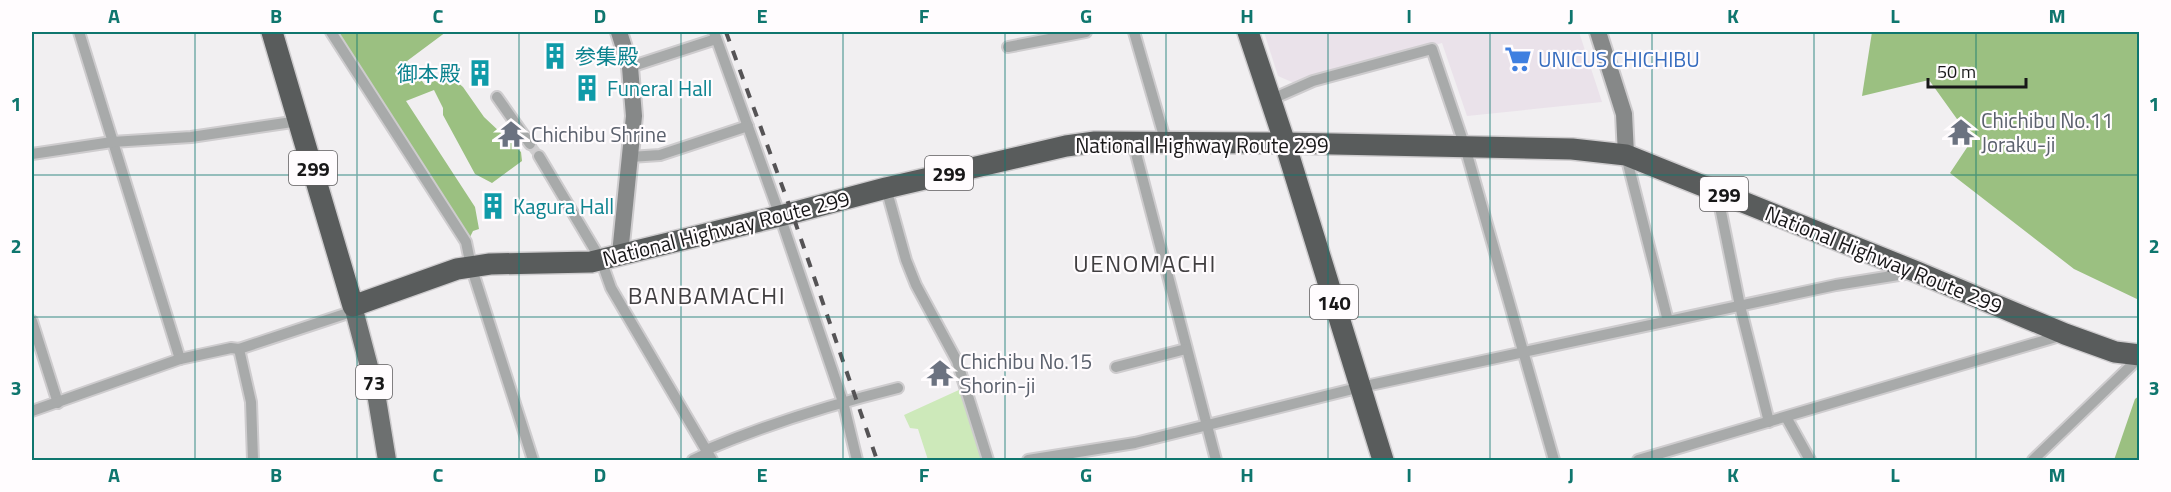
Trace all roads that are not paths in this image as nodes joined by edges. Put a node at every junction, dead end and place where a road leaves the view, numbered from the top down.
1 (79, 32) edge
2 (272, 32) edge
3 (331, 32) edge
4 (619, 32) edge
5 (1086, 32) edge
6 (1134, 32) edge
7 (1248, 32) edge
8 (1598, 32) edge
9 (715, 35) edge
10 (1008, 47) dead end
11 (630, 67) junction
12 (497, 97) dead end
13 (1270, 100) junction
14 (299, 121) junction
15 (748, 126) junction
16 (112, 142) junction
17 (1133, 142) junction
18 (1166, 143) junction
19 (1285, 143) junction
20 (1465, 147) junction
21 (32, 153) edge
22 (1626, 155) junction
23 (630, 157) junction
24 (886, 188) junction
25 (1717, 191) junction
26 (780, 216) junction
27 (610, 257) junction
28 (471, 267) junction
29 (1917, 272) junction
30 (1740, 306) junction
31 (353, 308) junction
32 (32, 321) edge
33 (1668, 321) junction
34 (2065, 334) junction
35 (238, 349) junction
36 (1186, 349) junction
37 (1523, 352) junction
38 (2139, 356) edge
39 (180, 359) junction
40 (1116, 367) dead end
41 (1361, 387) junction
42 (898, 388) dead end
43 (843, 402) junction
44 (58, 403) junction
45 (32, 411) edge
46 (1786, 417) junction
47 (1769, 422) junction
48 (1206, 424) junction
49 (709, 455) edge
50 (1660, 457) edge
51 (253, 460) edge
52 (387, 460) edge
53 (533, 460) edge
54 (693, 460) edge
55 (857, 460) edge
56 (988, 460) edge
57 (1028, 460) edge
58 (1216, 460) edge
59 (1383, 460) edge
60 (1554, 460) edge
61 (1638, 460) edge
62 (1810, 460) edge
63 (2033, 460) edge

1 - 16 street
2 - 14 highway, 299
3 - 28 street
4 - 11 street
5 - 10 street
6 - 18 street
7 - 13 highway, 140
8 - 22 street
9 - 11 street
9 - 15 street
11 - 23 street
12 - 27 street
13 - 19 highway, 140
13 - 20 street
14 - 16 street
14 - 31 highway, 299
15 - 23 street
15 - 26 street
16 - 21 street
16 - 39 street
17 - 18 highway, National Highway Route 299 / 299
17 - 24 highway, National Highway Route 299 / 299
17 - 36 street
18 - 19 highway, National Highway Route 299 / 299
19 - 20 highway, National Highway Route 299 / 299
19 - 41 highway, 140
20 - 22 highway, National Highway Route 299 / 299
20 - 37 street
22 - 25 highway, National Highway Route 299 / 299
22 - 33 street
23 - 27 street
24 - 26 highway, National Highway Route 299 / 299
24 - 56 street
25 - 29 highway, National Highway Route 299 / 299
25 - 30 street
26 - 27 highway, National Highway Route 299 / 299
26 - 43 street
27 - 28 highway, National Highway Route 299 / 299
27 - 49 street
28 - 31 highway, National Highway Route 299 / 299
28 - 53 street
29 - 30 street
29 - 34 highway, National Highway Route 299 / 299
30 - 33 street
30 - 47 street
31 - 35 street
31 - 52 main road, 73
32 - 44 street
33 - 37 street
34 - 38 highway, National Highway Route 299 / 299
34 - 46 street
35 - 39 street
35 - 51 street
36 - 40 street
36 - 48 street
37 - 41 street
37 - 60 street
38 - 63 street
39 - 44 street
41 - 48 street
41 - 59 highway, 140
42 - 43 street
43 - 49 street
43 - 55 street
44 - 45 street
46 - 47 street
46 - 62 street
47 - 50 street
48 - 57 street
48 - 58 street
49 - 54 street
50 - 61 street

